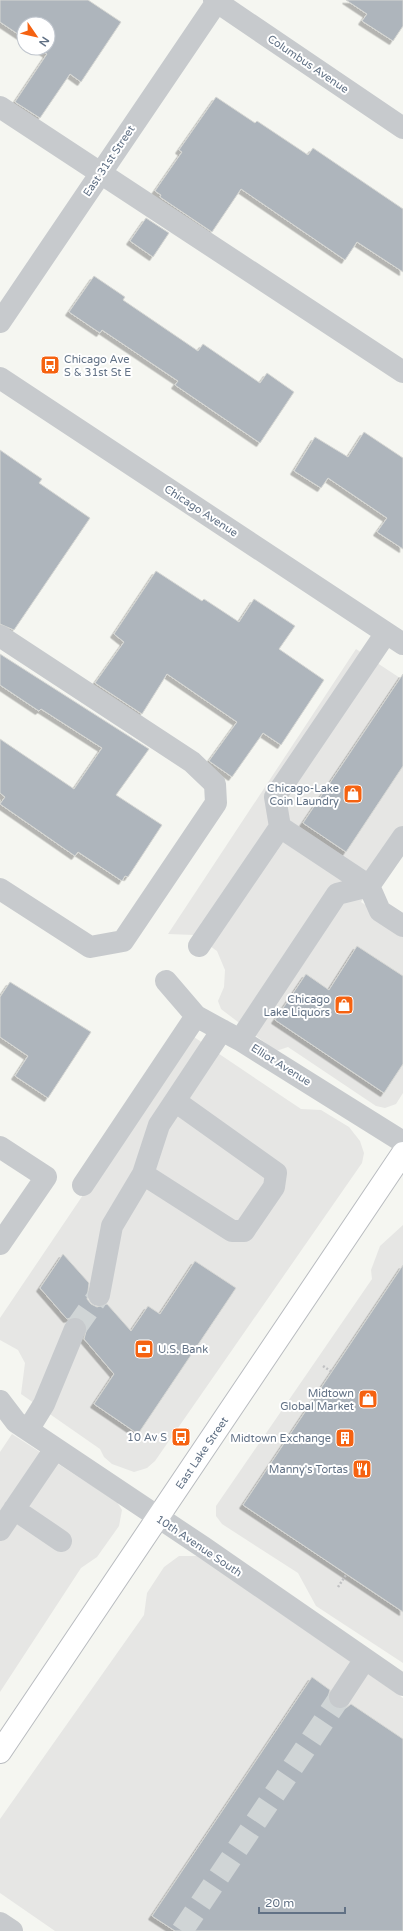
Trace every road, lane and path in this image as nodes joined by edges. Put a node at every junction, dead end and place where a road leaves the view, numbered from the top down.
1 (216, 1) edge
2 (0, 107) edge
3 (403, 128) edge
4 (101, 173) junction
5 (0, 322) edge
6 (403, 372) edge
7 (0, 378) edge
8 (0, 636) edge
9 (395, 639) edge
10 (280, 827) junction
11 (403, 837) edge
12 (370, 886) junction
13 (0, 889) edge
14 (403, 926) edge
15 (199, 946) dead end
16 (166, 981) dead end
17 (196, 1016) junction
18 (231, 1035) junction
19 (175, 1101) junction
20 (403, 1142) edge
21 (0, 1147) edge
22 (403, 1153) edge
23 (144, 1174) junction
24 (83, 1185) dead end
25 (0, 1244) edge
26 (99, 1295) tunnel mouth
27 (75, 1329) tunnel mouth
28 (323, 1366) dead end
29 (332, 1372) dead end
30 (0, 1402) edge
31 (28, 1430) junction
32 (55, 1449) junction
33 (14, 1509) junction
34 (158, 1518) junction
35 (0, 1530) edge
36 (61, 1541) dead end
37 (346, 1574) dead end
38 (338, 1587) dead end
39 (365, 1659) junction
40 (403, 1685) edge
41 (340, 1697) tunnel mouth
42 (0, 1752) edge
43 (0, 1923) edge
44 (12, 1931) edge

1 - 3 street, Columbus Avenue
1 - 4 street, East 31st Street
2 - 4 street
4 - 5 street, East 31st Street
4 - 6 street
7 - 9 street, Chicago Avenue
8 - 13 street
9 - 10 street
10 - 12 street
10 - 15 street
11 - 12 street
12 - 14 street
12 - 18 street
16 - 17 street, Elliot Avenue
17 - 18 street, Elliot Avenue
17 - 24 street
18 - 19 street
18 - 20 street, Elliot Avenue
19 - 23 street
19 - 23 street
21 - 25 street
22 - 34 main road, East Lake Street
23 - 26 street
27 - 31 street
28 - 29 path
30 - 31 street, 10th Avenue South
31 - 32 street, 10th Avenue South
32 - 33 street
32 - 34 street, 10th Avenue South
33 - 35 street
33 - 36 street
34 - 39 street, 10th Avenue South
34 - 42 main road, East Lake Street
37 - 38 path
39 - 40 street, 10th Avenue South
39 - 41 street
43 - 44 street

